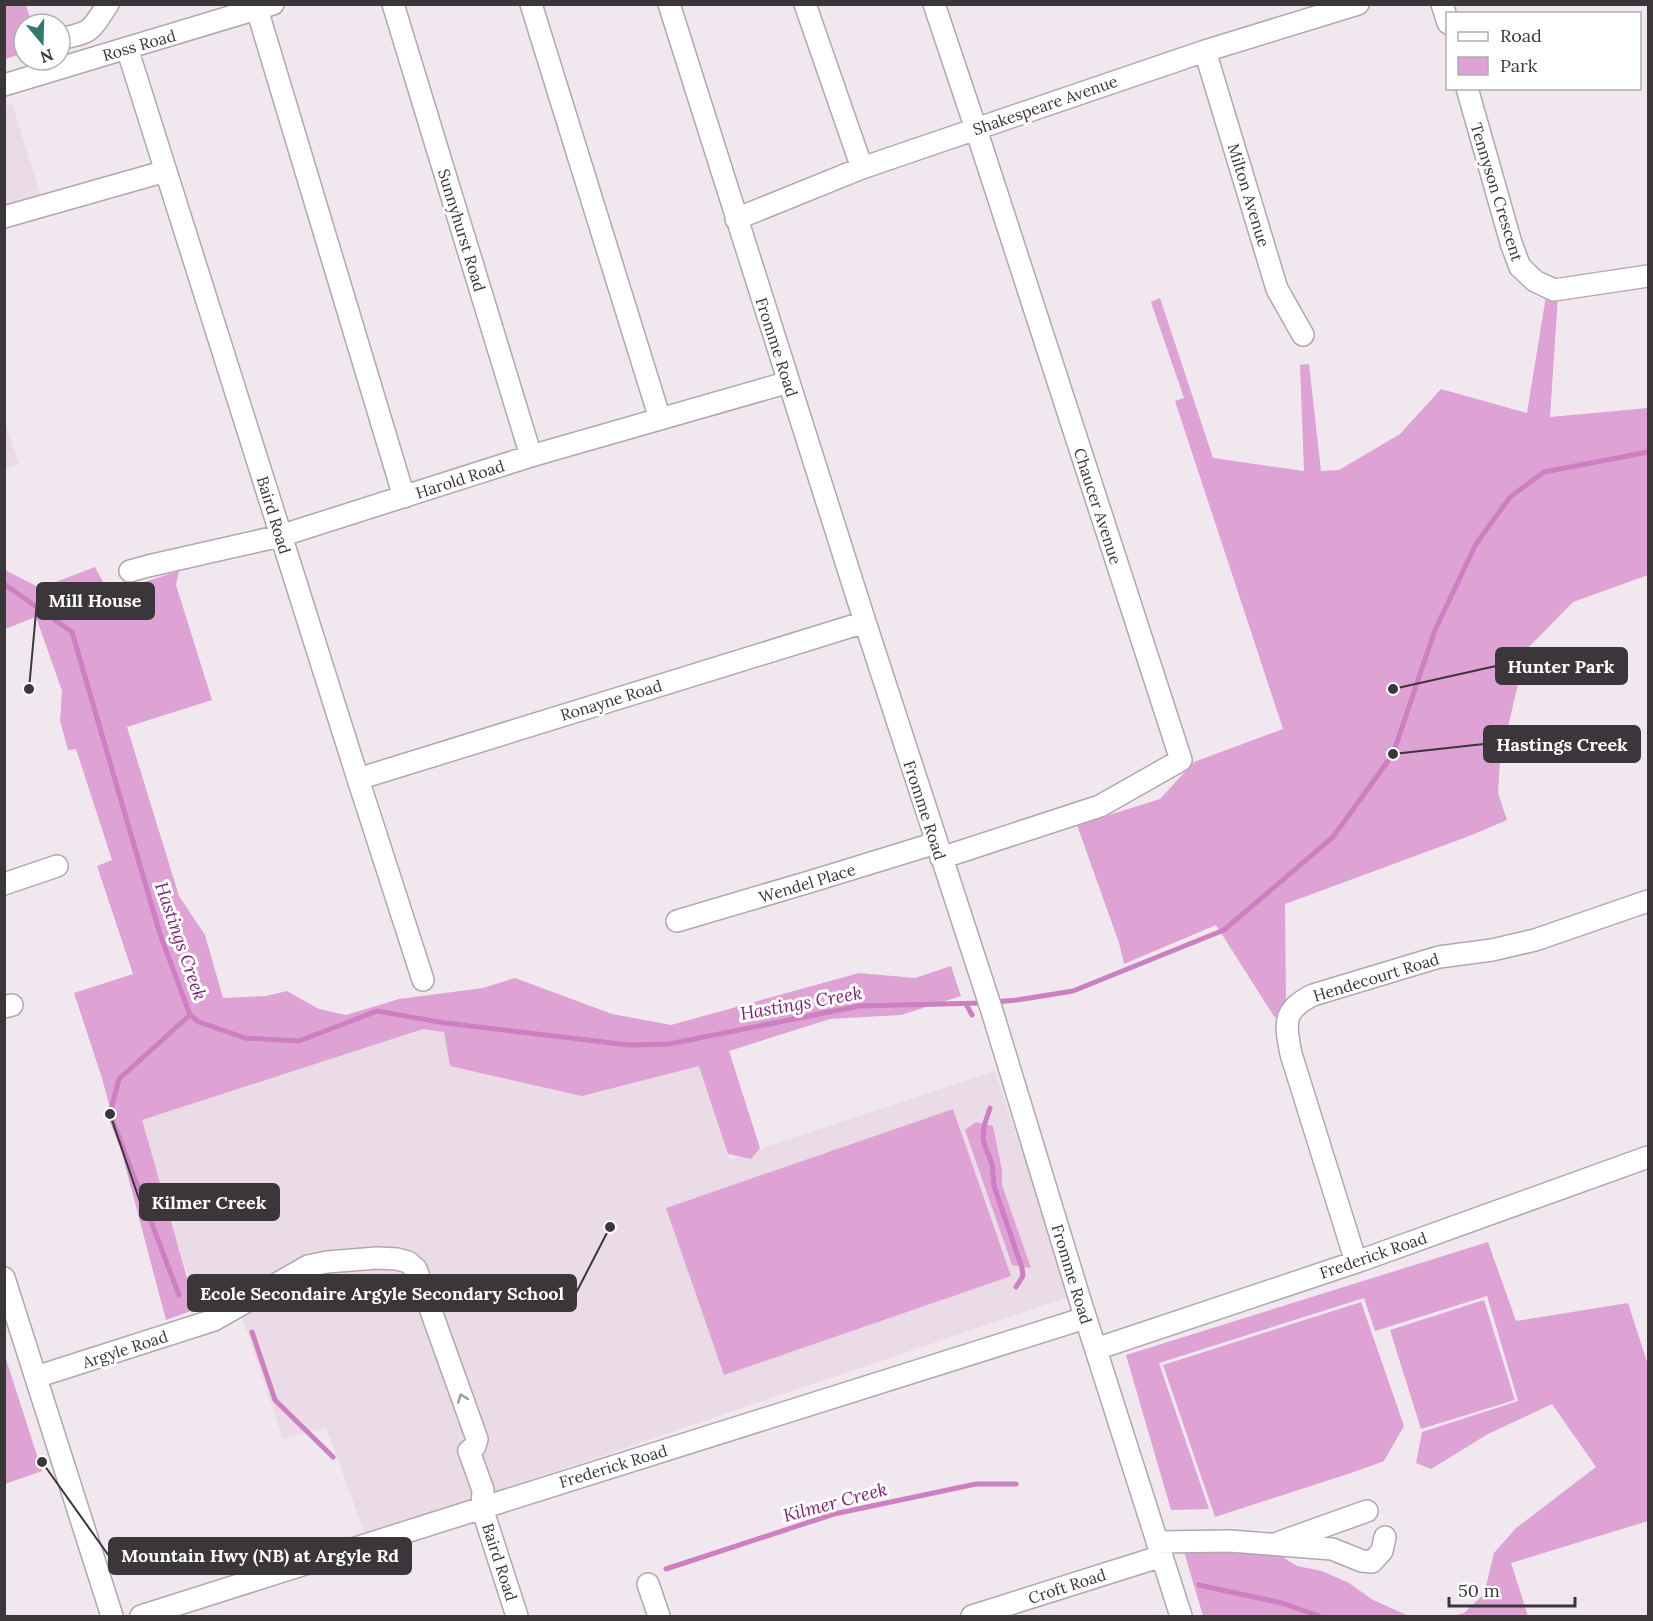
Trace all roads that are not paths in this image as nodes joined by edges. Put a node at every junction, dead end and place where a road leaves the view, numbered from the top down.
1 (108, 4) edge
2 (393, 4) edge
3 (531, 4) edge
4 (669, 4) edge
5 (805, 4) edge
6 (934, 4) edge
7 (1358, 4) edge
8 (265, 7) edge
9 (72, 36) edge
10 (127, 48) junction
11 (1205, 51) junction
12 (4, 85) edge
13 (1468, 90) edge
14 (976, 129) junction
15 (862, 168) junction
16 (166, 171) junction
17 (4, 217) edge
18 (736, 219) junction
19 (1648, 276) edge
20 (1303, 335) dead end
21 (789, 382) junction
22 (660, 419) junction
23 (531, 456) junction
24 (404, 497) junction
25 (280, 536) junction
26 (130, 571) dead end
27 (865, 622) junction
28 (358, 778) junction
29 (938, 850) junction
30 (57, 866) dead end
31 (4, 884) edge
32 (1648, 901) edge
33 (677, 921) dead end
34 (423, 980) dead end
35 (1648, 1157) edge
36 (1356, 1262) junction
37 (4, 1278) edge
38 (1085, 1318) junction
39 (1096, 1350) junction
40 (36, 1377) junction
41 (470, 1451) joint
42 (482, 1508) junction
43 (1368, 1511) dead end
44 (1385, 1537) dead end
45 (1274, 1545) junction
46 (1159, 1549) junction
47 (648, 1584) dead end
48 (112, 1617) edge
49 (141, 1617) edge
50 (517, 1617) edge
51 (659, 1617) edge
52 (972, 1617) edge
53 (1181, 1617) edge

1 - 9 street
2 - 23 street, Sunnyhurst Road
3 - 22 street
4 - 18 street, Fromme Road
5 - 15 street
6 - 14 street, Chaucer Avenue
7 - 11 street, Shakespeare Avenue
8 - 10 street, Ross Road
8 - 24 street
10 - 12 street, Ross Road
10 - 16 street, Baird Road
11 - 14 street, Shakespeare Avenue
11 - 20 street, Milton Avenue
13 - 19 street, Tennyson Crescent
14 - 15 street, Shakespeare Avenue
14 - 29 street, Chaucer Avenue
15 - 18 street, Shakespeare Avenue
16 - 17 street
16 - 25 street, Baird Road
18 - 21 street, Fromme Road
21 - 22 street, Harold Road
21 - 27 street, Fromme Road
22 - 23 street, Harold Road
23 - 24 street, Harold Road
24 - 25 street, Harold Road
25 - 26 street, Harold Road
25 - 28 street, Baird Road
27 - 28 street, Ronayne Road
27 - 29 street, Fromme Road
28 - 34 street, Baird Road
29 - 33 street, Wendel Place
29 - 38 street, Fromme Road
30 - 31 street
32 - 36 street, Hendecourt Road
35 - 36 street, Frederick Road
36 - 39 street, Frederick Road
37 - 40 street
38 - 39 street, Fromme Road
38 - 42 street, Frederick Road
39 - 46 street, Fromme Road
41 -> 40 street, Argyle Road
40 - 48 street
41 - 42 street, Baird Road
42 - 49 street, Frederick Road
42 - 50 street, Baird Road
43 - 45 street
44 - 45 street, Croft Road
45 - 46 street, Croft Road
46 - 52 street, Croft Road
46 - 53 street, Fromme Road
47 - 51 street

